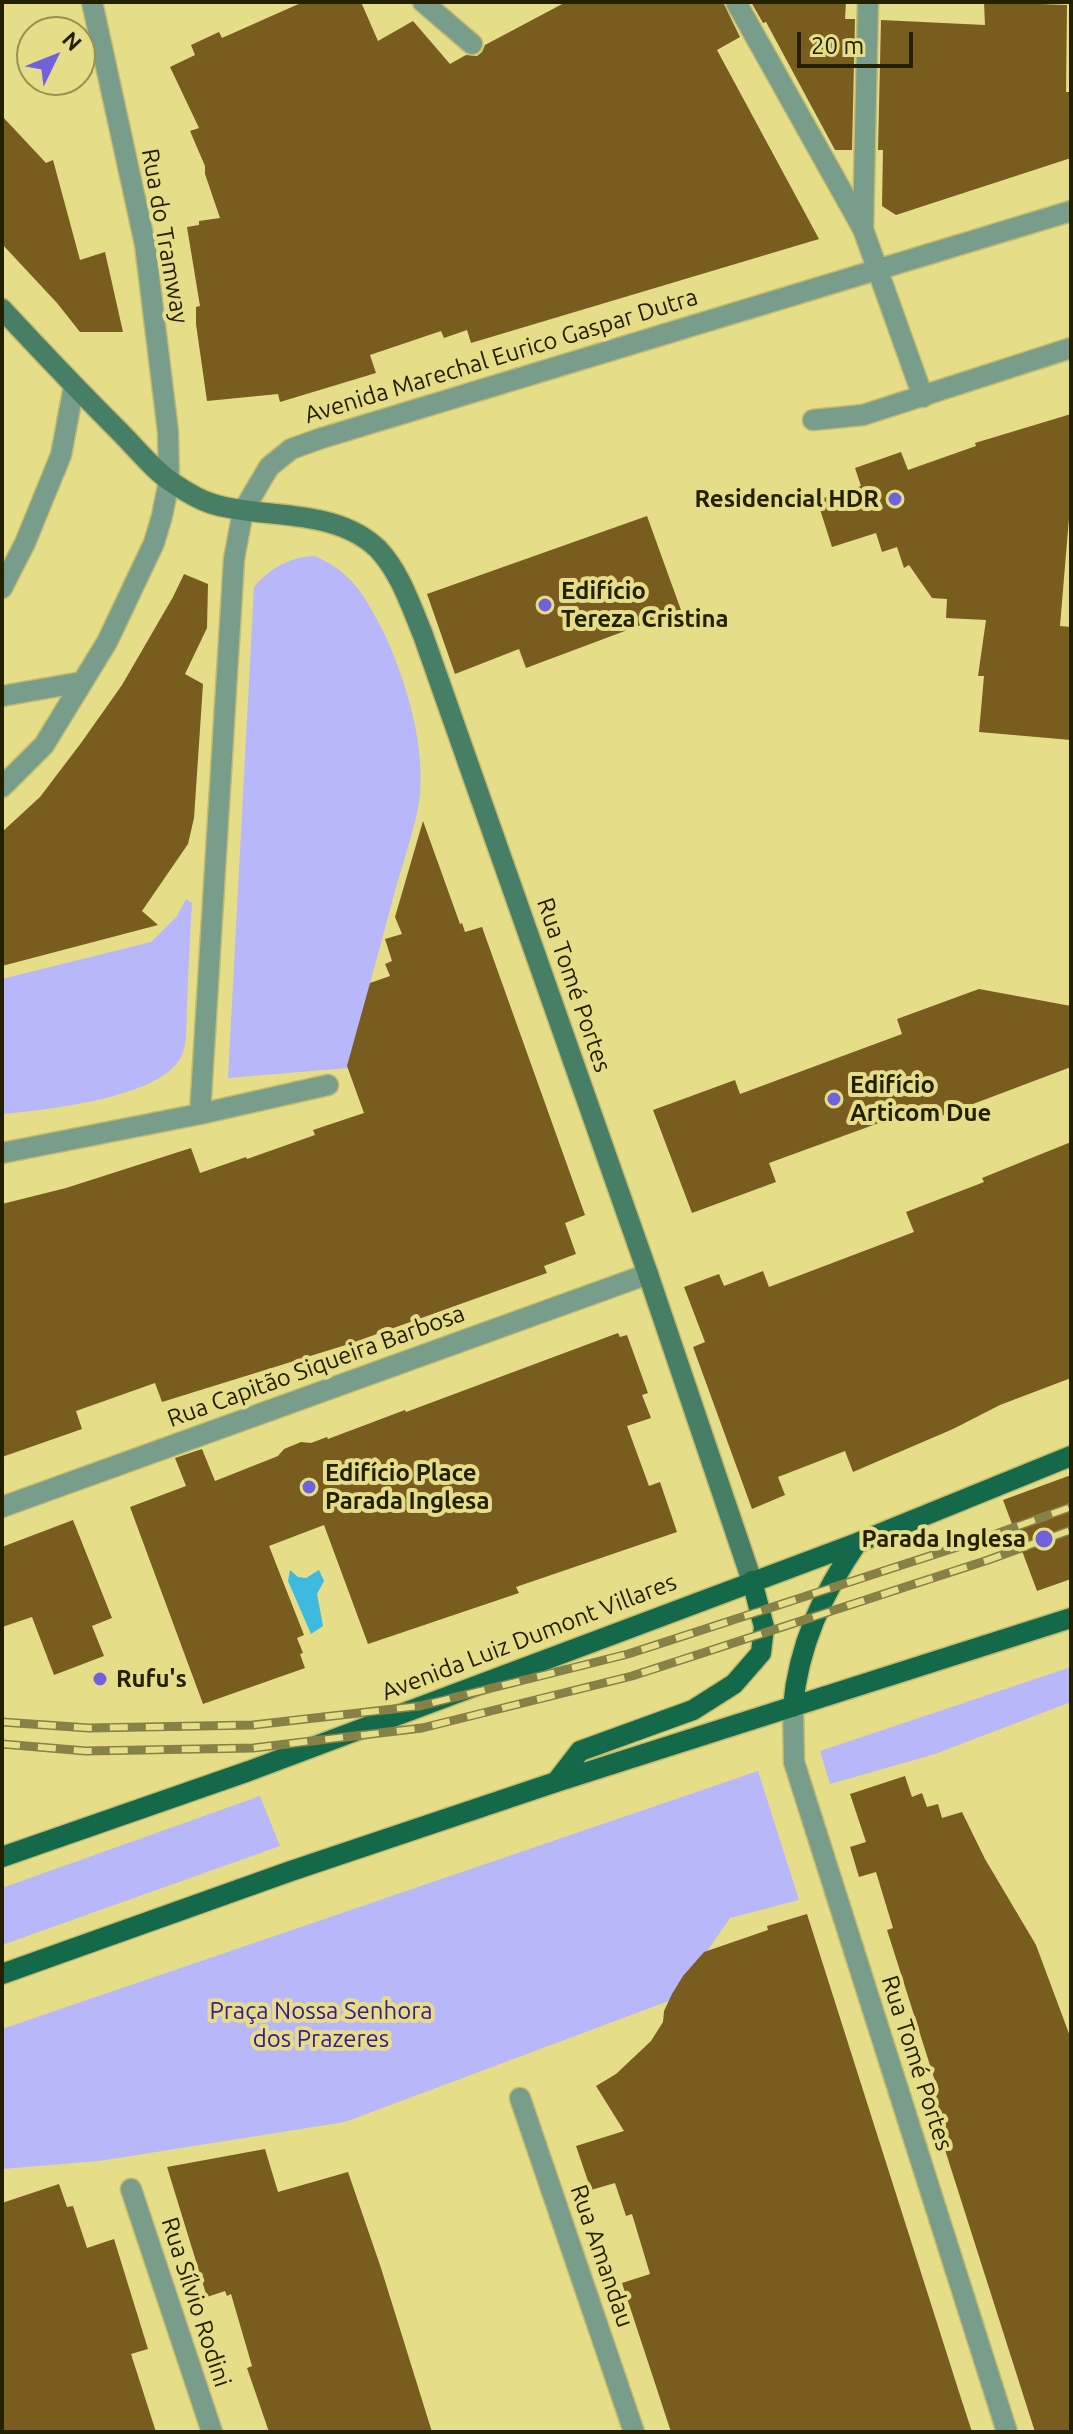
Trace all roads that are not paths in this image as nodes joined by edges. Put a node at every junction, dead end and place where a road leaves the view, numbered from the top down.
1 (92, 2) edge
2 (423, 2) edge
3 (736, 2) edge
4 (868, 2) edge
5 (472, 44) dead end
6 (1071, 211) edge
7 (863, 229) junction
8 (877, 269) junction
9 (2, 309) edge
10 (1071, 348) edge
11 (74, 386) junction
12 (923, 397) junction
13 (813, 420) dead end
14 (169, 481) junction
15 (243, 511) junction
16 (2, 588) edge
17 (82, 682) junction
18 (2, 696) edge
19 (2, 787) edge
20 (328, 1085) dead end
21 (200, 1114) junction
22 (2, 1153) edge
23 (648, 1274) junction
24 (1071, 1456) edge
25 (2, 1507) edge
26 (857, 1543) junction
27 (752, 1581) junction
28 (1071, 1618) edge
29 (793, 1707) junction
30 (556, 1782) junction
31 (2, 1857) edge
32 (2, 1974) edge
33 (520, 2098) dead end
34 (131, 2189) dead end
35 (212, 2432) edge
36 (634, 2432) edge
37 (1007, 2432) edge

1 - 14 street, Rua do Tramway
2 - 5 street
3 - 7 street
4 - 7 street
6 - 8 street, Avenida Marechal Eurico Gaspar Dutra
7 - 8 street
8 - 12 street
8 - 15 street, Avenida Marechal Eurico Gaspar Dutra
9 - 11 main road, Rua Tomé Portes
10 - 12 street
11 - 14 main road, Rua Tomé Portes
11 - 16 street
12 - 13 street
14 - 15 main road, Rua Tomé Portes
14 - 17 street, Rua do Tramway
15 - 21 street, Avenida Marechal Eurico Gaspar Dutra
15 - 23 main road, Rua Tomé Portes
17 - 18 street
17 - 19 street, Rua do Tramway
20 - 21 street
21 - 22 street
23 - 25 street, Rua Capitão Siqueira Barbosa
23 - 27 main road, Rua Tomé Portes
24 - 26 main road, Avenida Luiz Dumont Villares
26 - 27 main road, Avenida Luiz Dumont Villares
26 - 29 main road
27 - 30 main road
27 - 31 main road, Avenida Luiz Dumont Villares
28 - 29 main road
29 - 30 main road
29 - 37 street, Rua Tomé Portes
30 - 32 main road
33 - 36 street, Rua Amandau
34 - 35 street, Rua Sílvio Rodini

